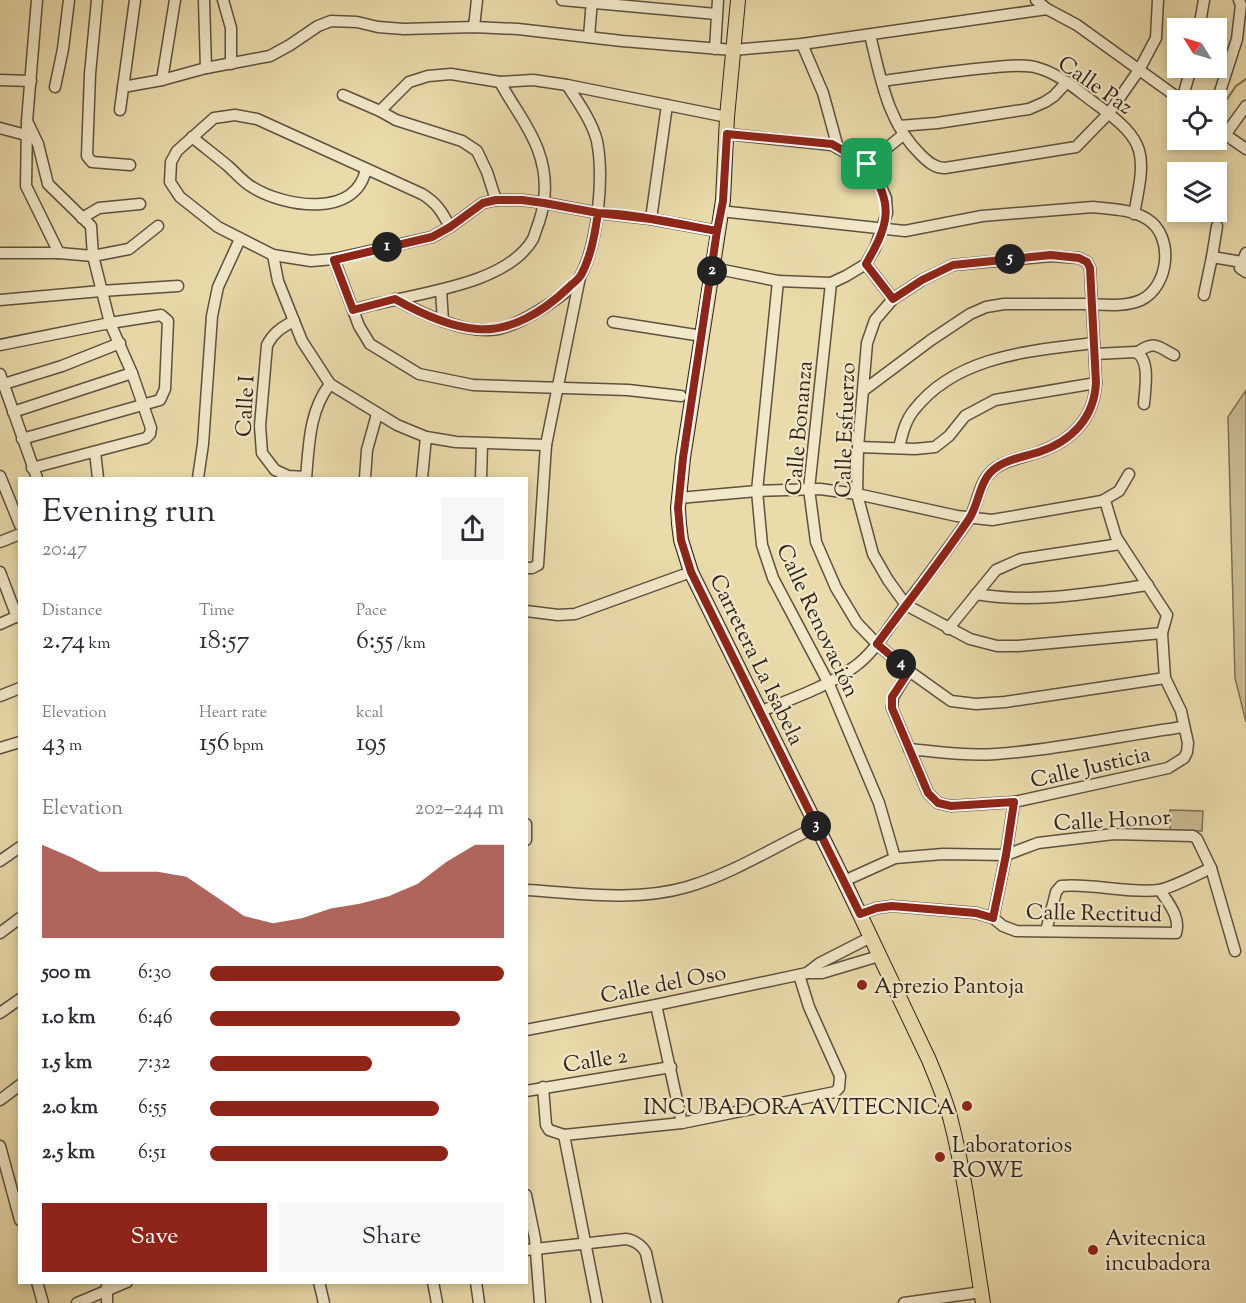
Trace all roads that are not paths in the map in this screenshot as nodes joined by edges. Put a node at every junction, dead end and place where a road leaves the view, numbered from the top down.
1 (37, 0) edge
2 (69, 0) edge
3 (97, 0) edge
4 (135, 0) edge
5 (175, 0) edge
6 (204, 0) edge
7 (223, 0) edge
8 (477, 0) edge
9 (562, 0) edge
10 (718, 0) edge
11 (738, 0) edge
12 (1036, 0) edge
13 (1158, 0) edge
14 (1204, 0) edge
15 (1239, 0) edge
16 (592, 2) edge
17 (1047, 9) junction
18 (716, 14) junction
19 (1201, 18) edge
20 (474, 27) junction
21 (870, 35) junction
22 (589, 37) junction
23 (802, 44) junction
24 (715, 49) junction
25 (733, 50) junction
26 (231, 64) junction
27 (206, 68) junction
28 (1139, 70) junction
29 (0, 80) edge
30 (162, 80) junction
31 (31, 81) junction
32 (882, 81) junction
33 (500, 82) junction
34 (1067, 82) junction
35 (567, 85) junction
36 (55, 87) dead end
37 (123, 87) junction
38 (1168, 90) edge
39 (1221, 90) edge
40 (343, 95) dead end
41 (667, 105) junction
42 (120, 110) dead end
43 (1245, 110) edge
44 (380, 111) junction
45 (1109, 113) junction
46 (727, 117) junction
47 (27, 121) junction
48 (1227, 125) edge
49 (0, 128) edge
50 (901, 130) junction
51 (727, 134) junction
52 (26, 135) junction
53 (1227, 136) edge
54 (192, 137) junction
55 (838, 148) junction
56 (1246, 149) edge
57 (867, 164) junction
58 (130, 165) dead end
59 (366, 169) junction
60 (496, 200) junction
61 (544, 203) junction
62 (140, 204) dead end
63 (720, 211) junction
64 (598, 213) junction
65 (1134, 214) junction
66 (82, 218) junction
67 (651, 219) junction
68 (158, 226) dead end
69 (1217, 226) dead end
70 (450, 227) junction
71 (882, 229) junction
72 (717, 231) junction
73 (240, 239) junction
74 (0, 253) edge
75 (59, 253) junction
76 (273, 255) junction
77 (93, 256) junction
78 (1212, 257) junction
79 (334, 260) junction
80 (1245, 262) edge
81 (866, 264) junction
82 (713, 268) junction
83 (580, 277) junction
84 (778, 281) junction
85 (831, 283) junction
86 (178, 286) dead end
87 (441, 290) junction
88 (101, 291) junction
89 (1204, 295) dead end
90 (395, 299) junction
91 (893, 299) junction
92 (0, 300) edge
93 (1091, 304) junction
94 (353, 310) junction
95 (294, 321) junction
96 (443, 321) junction
97 (614, 322) dead end
98 (110, 323) junction
99 (702, 336) junction
100 (120, 343) junction
101 (0, 345) edge
102 (1095, 348) junction
103 (1138, 352) junction
104 (1174, 355) dead end
105 (132, 373) junction
106 (2, 379) edge
107 (1096, 383) junction
108 (330, 384) junction
109 (556, 389) junction
110 (864, 390) junction
111 (681, 396) dead end
112 (1144, 404) dead end
113 (144, 405) junction
114 (13, 412) junction
115 (377, 414) junction
116 (426, 437) junction
117 (22, 439) junction
118 (482, 444) junction
119 (546, 445) junction
120 (858, 447) junction
121 (899, 448) junction
122 (95, 452) junction
123 (34, 473) edge
124 (1129, 474) dead end
125 (0, 476) edge
126 (98, 477) edge
127 (200, 477) edge
128 (297, 477) edge
129 (306, 477) edge
130 (365, 477) edge
131 (422, 477) edge
132 (481, 477) edge
133 (809, 489) junction
134 (757, 491) junction
135 (857, 494) junction
136 (679, 498) junction
137 (1102, 501) junction
138 (971, 516) junction
139 (18, 520) edge
140 (18, 535) edge
141 (0, 542) edge
142 (1120, 544) junction
143 (528, 568) edge
144 (0, 572) edge
145 (691, 572) junction
146 (1148, 585) junction
147 (976, 594) junction
148 (906, 605) junction
149 (528, 611) edge
150 (18, 616) edge
151 (0, 624) edge
152 (948, 629) junction
153 (1162, 633) junction
154 (877, 644) junction
155 (909, 671) junction
156 (1165, 678) junction
157 (828, 682) junction
158 (18, 689) edge
159 (0, 696) edge
160 (759, 712) junction
161 (1184, 727) junction
162 (18, 743) edge
163 (0, 748) edge
164 (909, 749) junction
165 (1014, 802) junction
166 (816, 827) junction
167 (18, 848) edge
168 (1006, 855) junction
169 (895, 858) junction
170 (0, 861) edge
171 (1211, 868) junction
172 (844, 881) junction
173 (528, 890) edge
174 (1160, 890) junction
175 (860, 914) junction
176 (993, 918) junction
177 (18, 920) edge
178 (1046, 931) junction
179 (0, 933) edge
180 (871, 937) junction
181 (1235, 951) dead end
182 (879, 956) junction
183 (803, 974) junction
184 (18, 1000) edge
185 (656, 1005) junction
186 (18, 1010) edge
187 (3, 1011) edge
188 (528, 1030) edge
189 (671, 1067) junction
190 (18, 1086) edge
191 (543, 1087) junction
192 (528, 1090) edge
193 (0, 1100) edge
194 (682, 1124) junction
195 (564, 1134) junction
196 (0, 1146) edge
197 (5, 1186) edge
198 (18, 1215) edge
199 (528, 1217) edge
200 (584, 1243) junction
201 (531, 1249) edge
202 (38, 1284) edge
203 (319, 1284) edge
204 (433, 1284) edge
205 (476, 1284) edge
206 (107, 1286) edge
207 (982, 1298) edge
208 (933, 1301) edge
209 (43, 1303) edge
210 (77, 1303) edge
211 (107, 1303) edge
212 (324, 1303) edge
213 (437, 1303) edge
214 (479, 1303) edge
215 (540, 1303) edge
216 (597, 1303) edge
217 (657, 1303) edge
218 (904, 1303) edge

1 - 31 street
2 - 36 street
3 - 58 street
4 - 37 street
5 - 30 street
6 - 27 street
7 - 26 street
8 - 20 street
9 - 16 street
10 - 18 street
11 - 25 main road, Carretera La Isabela
12 - 17 street
13 - 28 street
14 - 19 street
15 - 39 street
16 - 18 street
16 - 22 street
17 - 21 street
17 - 28 street
18 - 24 street
20 - 22 street
20 - 26 street
21 - 23 street
21 - 32 street
22 - 24 street
23 - 25 street
23 - 55 street
24 - 25 street
25 - 46 main road, Carretera La Isabela
26 - 27 street
27 - 30 street
28 - 38 street
28 - 45 street
29 - 31 street
30 - 37 street
31 - 47 street
32 - 34 street, Calle Paz
32 - 50 street
33 - 35 street
33 - 44 street
33 - 61 street
34 - 45 street, Calle Paz
34 - 50 street
35 - 41 street
35 - 64 street
37 - 42 street
40 - 44 street
41 - 46 street
41 - 67 street
43 - 48 street
44 - 60 street
45 - 50 street
45 - 65 street, Calle Paz
46 - 51 main road, Carretera La Isabela
47 - 52 street
47 - 66 street
49 - 52 street
50 - 57 street
51 - 55 street
51 - 63 main road, Carretera La Isabela
52 - 75 street
53 - 56 street
54 - 59 street
54 - 59 street
54 - 73 street
55 - 57 street
57 - 71 street
59 - 70 street
60 - 61 street
60 - 70 street
61 - 64 street
61 - 87 street
62 - 66 street
63 - 71 street
63 - 72 main road, Carretera La Isabela
64 - 67 street
64 - 83 street
65 - 71 street
65 - 93 street
66 - 77 street
67 - 72 street
68 - 77 street
69 - 78 street
70 - 79 street
71 - 81 street
72 - 82 main road, Carretera La Isabela
73 - 76 street
73 - 127 street
74 - 75 street
75 - 77 street
76 - 79 street
76 - 95 street
77 - 88 street
78 - 80 street
78 - 89 street
79 - 94 street
81 - 85 street
81 - 91 street
82 - 84 street
82 - 99 main road, Carretera La Isabela
83 - 96 street
83 - 109 street
84 - 85 street
84 - 134 street, Calle Renovación
85 - 133 street, Calle Bonanza
86 - 88 street
87 - 90 street
87 - 96 street
88 - 92 street
88 - 98 street
90 - 94 street
90 - 96 street
91 - 93 street, Calle Esfuerzo
91 - 110 street, Calle Esfuerzo
93 - 102 street
93 - 110 street
94 - 109 street
95 - 108 street
95 - 128 street, Calle I
97 - 99 street
98 - 100 street
98 - 101 street
98 - 113 street
99 - 136 main road, Carretera La Isabela
100 - 105 street
100 - 106 street
102 - 103 street
102 - 107 street
102 - 121 street
103 - 104 street
103 - 112 street
105 - 113 street
105 - 114 street
106 - 114 street
107 - 121 street
107 - 138 street
108 - 115 street
108 - 129 street
109 - 111 street
109 - 119 street
110 - 120 street, Calle Esfuerzo
113 - 117 street
113 - 122 street
114 - 117 street
115 - 116 street
115 - 130 street
116 - 118 street
116 - 131 street
117 - 123 street
118 - 119 street
118 - 132 street
119 - 143 street
120 - 121 street
120 - 135 street, Calle Esfuerzo
122 - 123 street
122 - 126 street
124 - 137 street
125 - 139 street
133 - 134 street
133 - 135 street
133 - 154 street, Calle Bonanza
134 - 136 street
134 - 157 street, Calle Renovación
135 - 138 street
135 - 148 street, Calle Esfuerzo
136 - 145 main road, Carretera La Isabela
137 - 138 street
137 - 142 street
138 - 148 street
140 - 141 street
142 - 146 street
142 - 147 street
144 - 150 street
145 - 149 street
145 - 160 main road, Carretera La Isabela
146 - 147 street
146 - 153 street
147 - 152 street
148 - 152 street, Calle Esfuerzo
148 - 154 street
150 - 151 street
152 - 153 street, Calle Esfuerzo
153 - 156 street
154 - 155 street, Calle Bonanza
154 - 157 street
155 - 156 street, Calle Bonanza
155 - 164 street, Calle Justicia
156 - 161 street
157 - 160 street
157 - 169 street, Calle Renovación
158 - 159 street
160 - 166 main road, Carretera La Isabela
161 - 164 street
161 - 165 street, Calle Justicia
162 - 163 street
164 - 165 street, Calle Justicia
165 - 168 street
166 - 172 main road, Carretera La Isabela
166 - 173 street
167 - 170 street
168 - 169 street, Calle Honor
168 - 171 street, Calle Honor
168 - 176 street
169 - 172 street, Calle Honor
171 - 174 street
171 - 181 street, Calle Honor
172 - 175 main road, Carretera La Isabela
174 - 178 street
174 - 178 street, Calle Rectitud
175 - 176 street, Calle Rectitud
175 - 180 main road, Carretera La Isabela
176 - 178 street, Calle Rectitud
177 - 179 street
180 - 182 main road, Carretera La Isabela
180 - 183 street, Calle del Oso
182 - 183 street, Calle del Oso
182 - 207 main road, Carretera La Isabela
183 - 185 street, Calle del Oso
183 - 194 street
184 - 187 street
185 - 188 street, Calle del Oso
185 - 189 street
186 - 187 street
189 - 191 street, Calle 2
189 - 194 street
190 - 193 street
191 - 192 street, Calle 2
191 - 195 street
194 - 195 street
195 - 200 street
196 - 197 street
197 - 198 street
199 - 201 street
200 - 201 street
200 - 216 street
200 - 217 street
201 - 215 street
202 - 209 street
203 - 212 street
204 - 213 street
205 - 214 street
206 - 210 street
206 - 211 street
207 - 208 street
208 - 218 street

